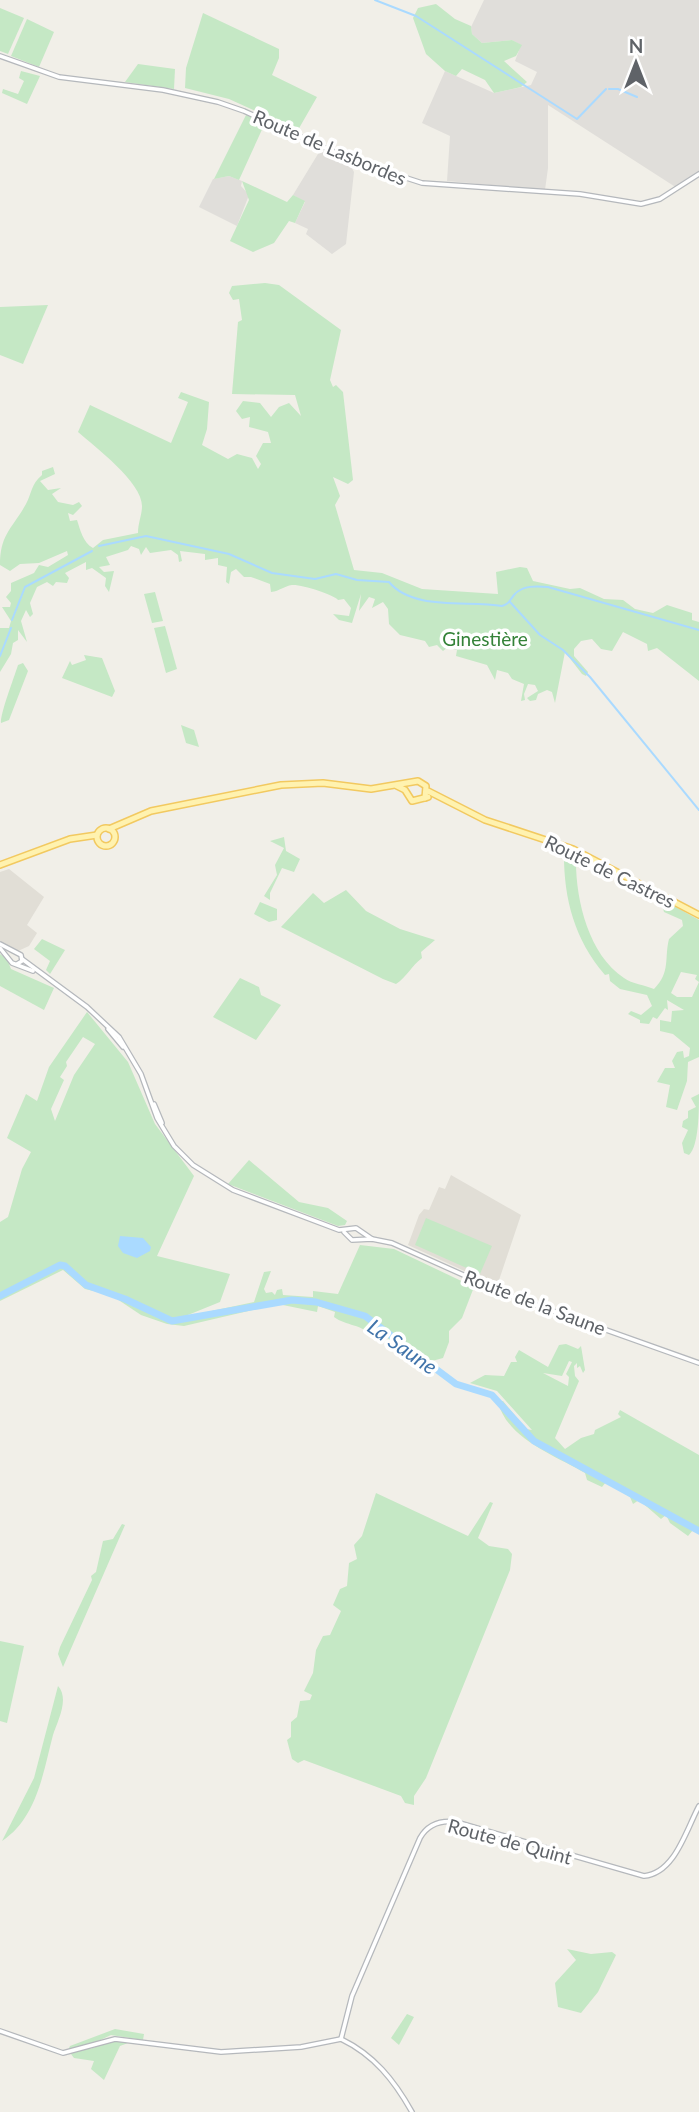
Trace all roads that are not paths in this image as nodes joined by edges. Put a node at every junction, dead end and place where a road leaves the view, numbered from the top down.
1 (0, 56) edge
2 (699, 174) edge
3 (409, 784) junction
4 (395, 786) junction
5 (407, 792) junction
6 (426, 795) junction
7 (112, 832) junction
8 (97, 835) junction
9 (76, 838) junction
10 (99, 843) junction
11 (0, 865) edge
12 (699, 915) edge
13 (0, 946) edge
14 (14, 953) junction
15 (10, 959) junction
16 (22, 959) junction
17 (17, 964) junction
18 (41, 975) junction
19 (360, 1232) junction
20 (349, 1233) junction
21 (372, 1239) junction
22 (358, 1240) junction
23 (699, 1363) edge
24 (699, 1806) edge
25 (0, 2031) edge
26 (341, 2039) junction
27 (412, 2112) edge

1 - 2 street, Route de Lasbordes
3 - 4 main road
3 - 5 main road
3 - 6 main road
4 - 5 main road
4 - 7 main road
5 - 6 main road
6 - 12 main road, Route de Castres
7 - 8 main road
7 - 10 main road
8 - 9 main road
8 - 10 main road
9 - 10 main road
9 - 11 main road
13 - 14 street, Route de la Saune
13 - 15 street, Route de la Saune
14 - 15 street
14 - 16 street, Route de la Saune
15 - 17 street, Route de la Saune
16 - 17 street
16 - 18 street, Route de la Saune
17 - 18 street, Route de la Saune
18 - 20 street, Route de la Saune
19 - 20 street, Route de la Saune
19 - 21 street, Route de la Saune
19 - 22 street
20 - 22 street, Route de la Saune
21 - 22 street, Route de la Saune
21 - 23 street, Route de la Saune
24 - 26 street, Route de Quint
25 - 26 street
26 - 27 street

